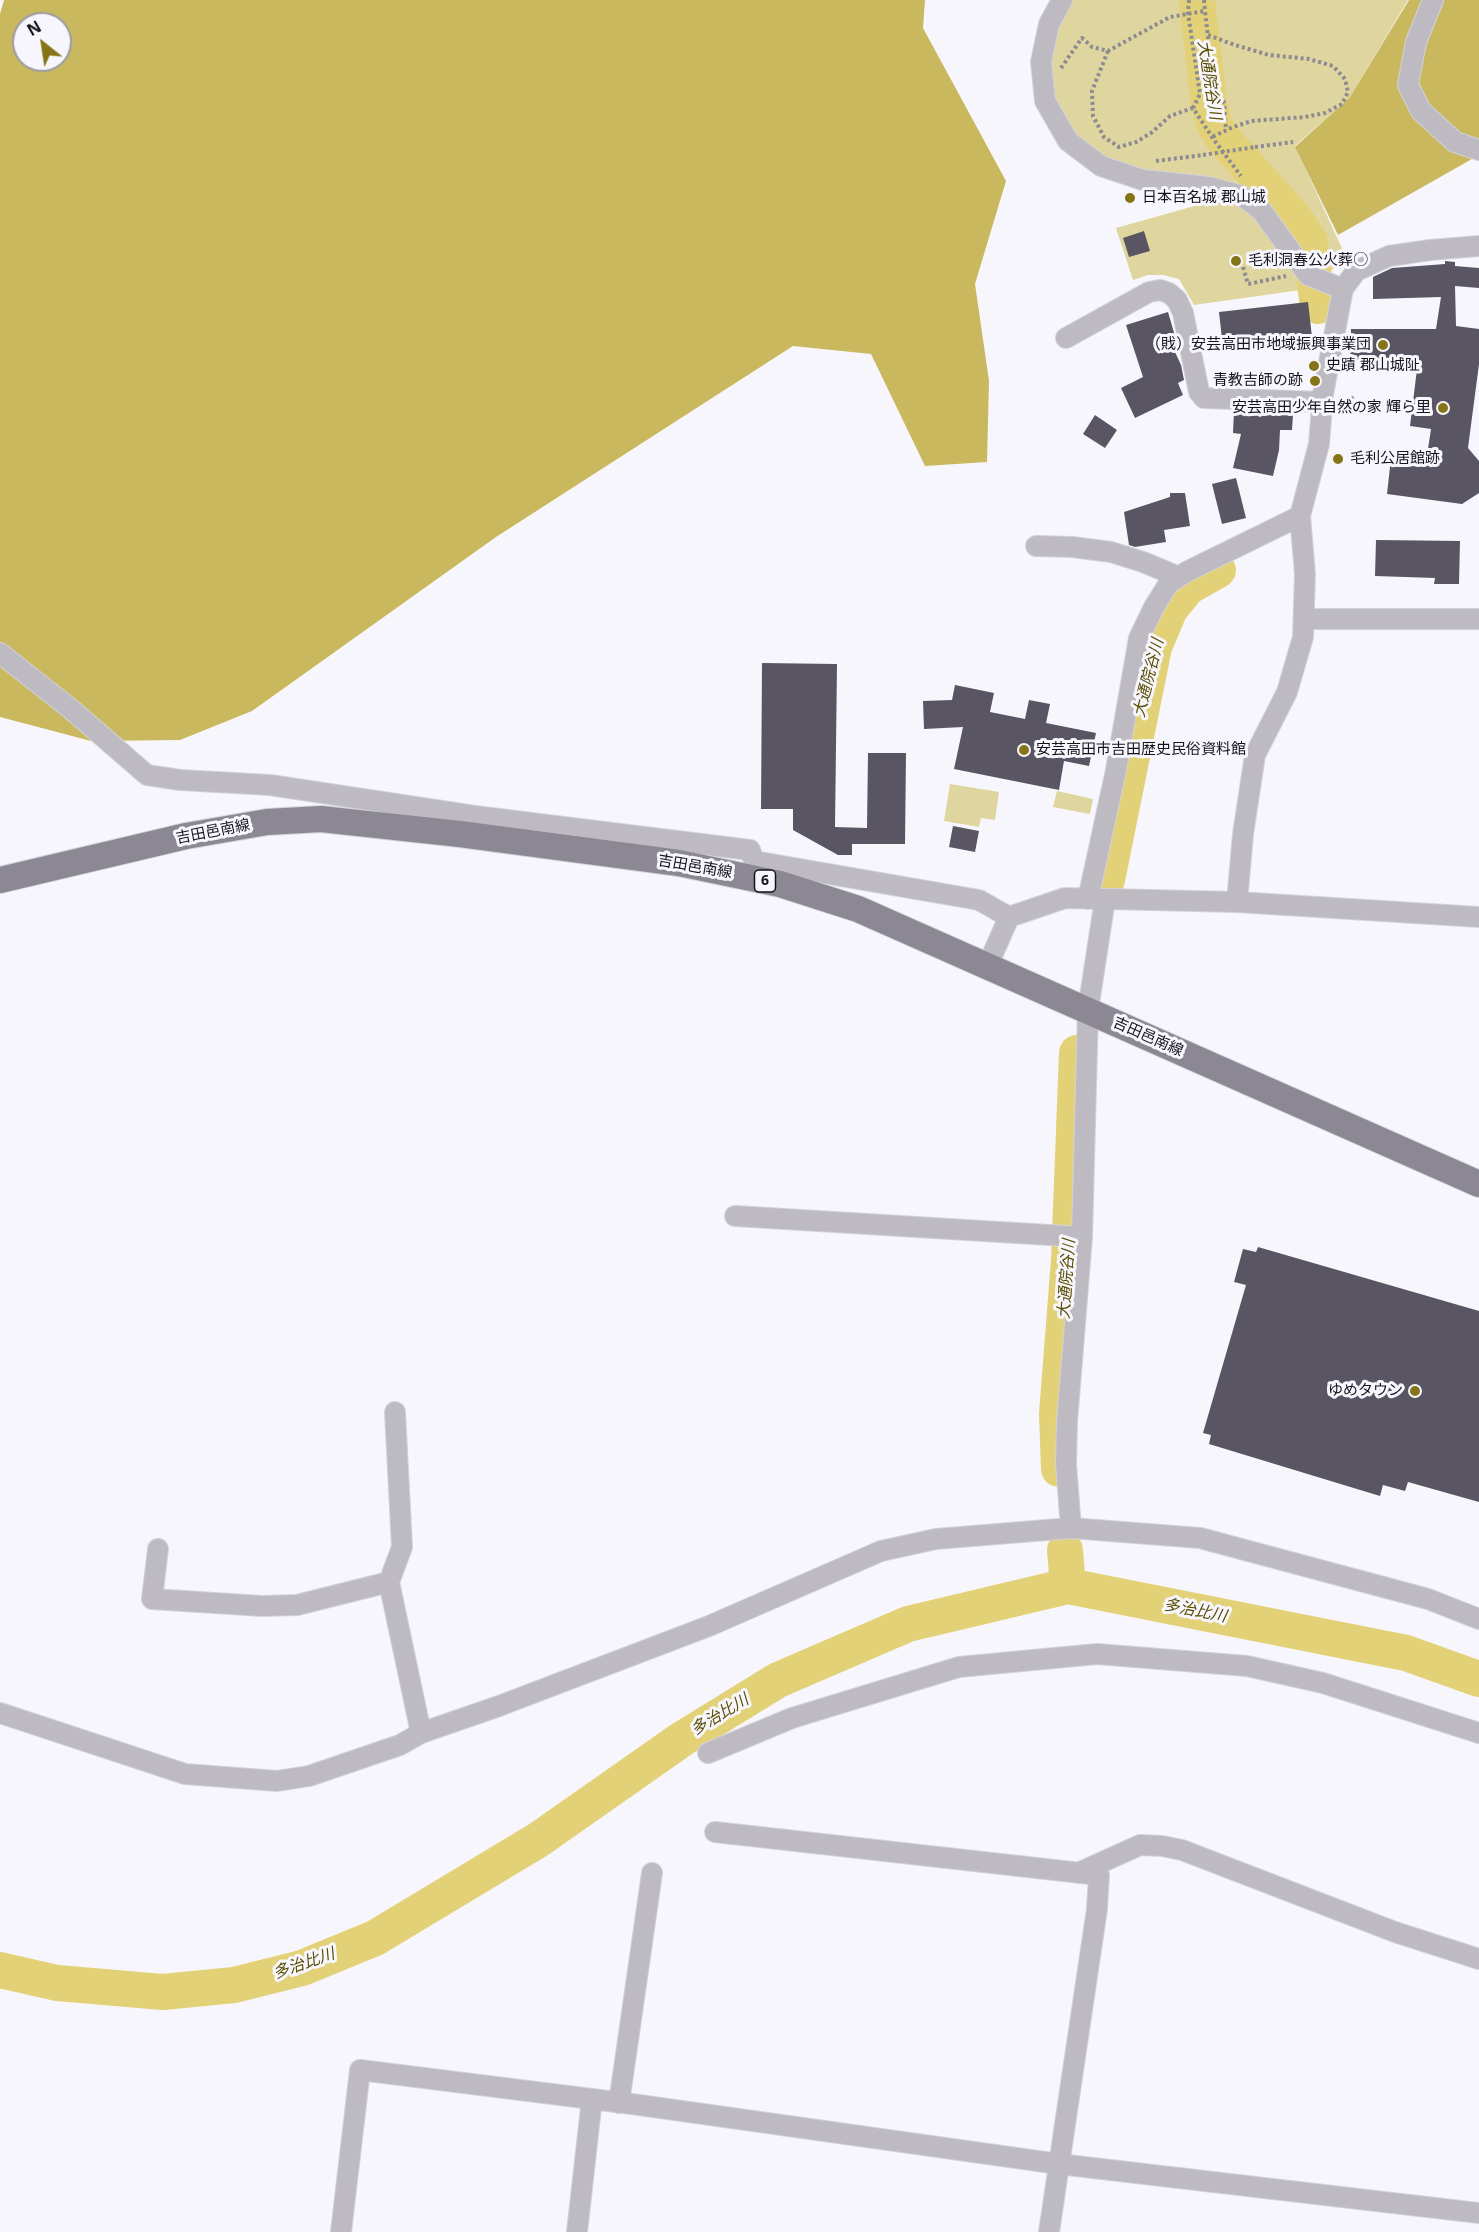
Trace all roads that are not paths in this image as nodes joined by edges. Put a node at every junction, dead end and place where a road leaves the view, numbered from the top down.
1 (1062, 0) edge
2 (1433, 0) edge
3 (1479, 150) edge
4 (1479, 246) edge
5 (1338, 287) junction
6 (1066, 338) dead end
7 (1322, 402) junction
8 (1300, 516) junction
9 (1036, 546) dead end
10 (1179, 577) junction
11 (1304, 619) junction
12 (1479, 620) edge
13 (0, 652) edge
14 (0, 880) edge
15 (1097, 899) junction
16 (1237, 902) junction
17 (1010, 917) junction
18 (1479, 917) edge
19 (987, 967) junction
20 (1088, 1010) junction
21 (1479, 1184) edge
22 (735, 1216) dead end
23 (1082, 1238) junction
24 (396, 1412) dead end
25 (1071, 1528) junction
26 (158, 1550) dead end
27 (388, 1582) junction
28 (1479, 1619) edge
29 (0, 1713) edge
30 (421, 1733) junction
31 (1479, 1733) edge
32 (708, 1753) dead end
33 (716, 1832) dead end
34 (652, 1873) dead end
35 (1078, 1873) junction
36 (1479, 1959) edge
37 (592, 2099) junction
38 (619, 2103) junction
39 (1059, 2164) junction
40 (1479, 2213) edge
41 (341, 2232) edge
42 (577, 2232) edge
43 (1049, 2232) edge

1 - 5 street
2 - 3 street
4 - 5 street
5 - 7 street
6 - 7 street
7 - 8 street
8 - 10 street
8 - 11 street
9 - 10 street
10 - 15 street
11 - 12 street
11 - 16 street
13 - 17 street
14 - 19 main road, 吉田邑南線 / 6
15 - 16 street
15 - 17 street
15 - 20 street
16 - 18 street
17 - 19 street
19 - 20 main road, 吉田邑南線 / 6
20 - 21 main road, 吉田邑南線 / 6
20 - 23 street
22 - 23 street
23 - 25 street
24 - 27 street
25 - 28 street
25 - 30 street
26 - 27 street
27 - 30 street
29 - 30 street
31 - 32 street
33 - 35 street
34 - 38 street
35 - 36 street
35 - 39 street
37 - 38 street
37 - 41 street
37 - 42 street
38 - 39 street
39 - 40 street
39 - 43 street

